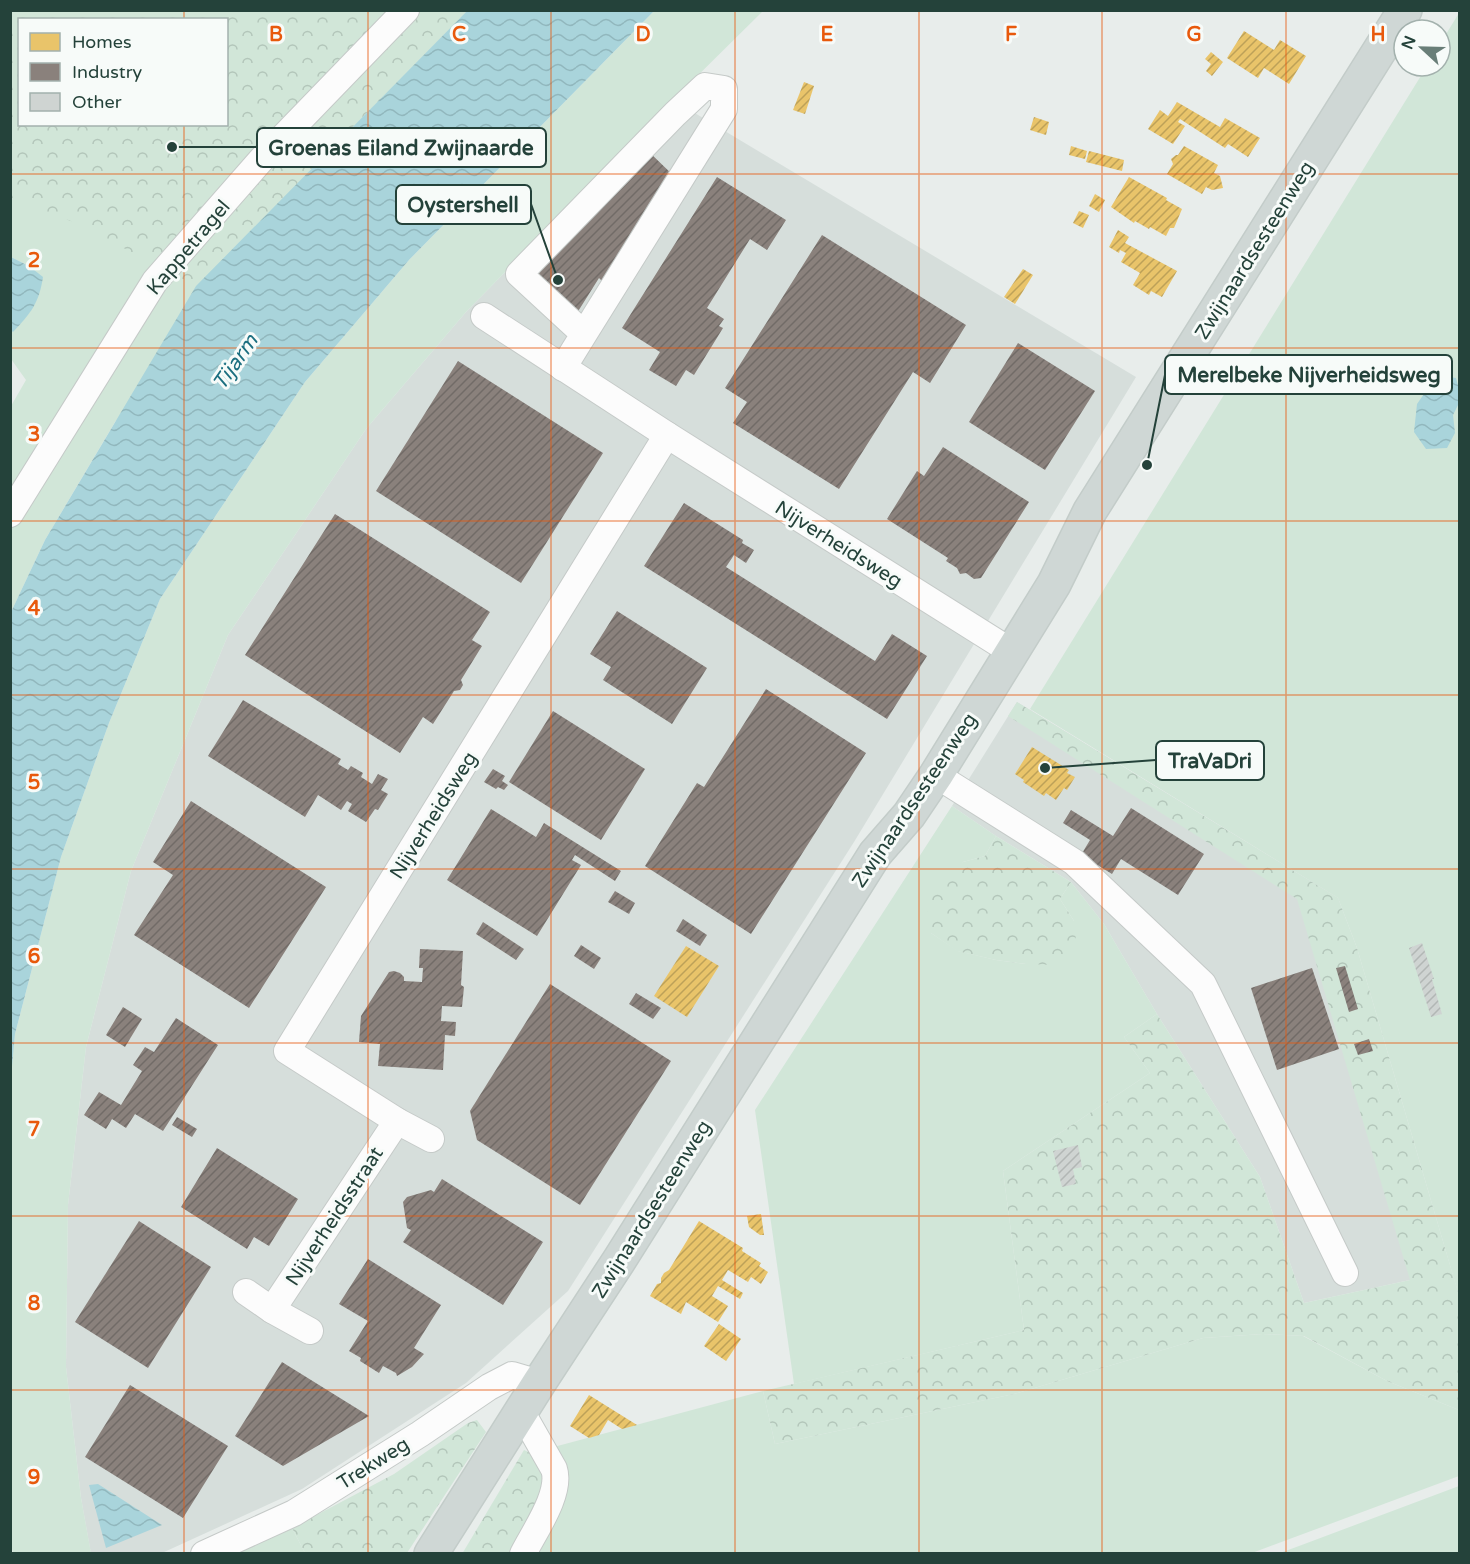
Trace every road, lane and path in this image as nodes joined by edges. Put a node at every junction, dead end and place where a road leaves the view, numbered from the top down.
1 (406, 10) edge
2 (1405, 10) edge
3 (484, 316) dead end
4 (584, 334) junction
5 (563, 368) junction
6 (667, 435) junction
7 (10, 514) edge
8 (1012, 652) junction
9 (936, 775) junction
10 (397, 1121) junction
11 (431, 1139) dead end
12 (1345, 1273) dead end
13 (246, 1292) dead end
14 (272, 1310) junction
15 (310, 1331) dead end
16 (539, 1383) junction
17 (521, 1410) junction
18 (204, 1554) edge
19 (431, 1554) edge
20 (523, 1554) edge

1 - 7 street, Kappetragel
2 - 8 main road, Zwijnaardsesteenweg
3 - 5 street, Nijverheidsweg
4 - 4 street
4 - 5 street
5 - 6 street, Nijverheidsweg
6 - 8 street, Nijverheidsweg
6 - 10 street, Nijverheidsweg
8 - 9 main road, Zwijnaardsesteenweg
9 - 12 street
9 - 16 main road, Zwijnaardsesteenweg
10 - 11 street, Nijverheidsweg
10 - 14 street, Nijverheidsstraat
13 - 14 street
14 - 15 street
16 - 17 main road, Zwijnaardsesteenweg
16 - 18 street, Trekweg
17 - 19 main road, Zwijnaardsesteenweg
17 - 20 street

